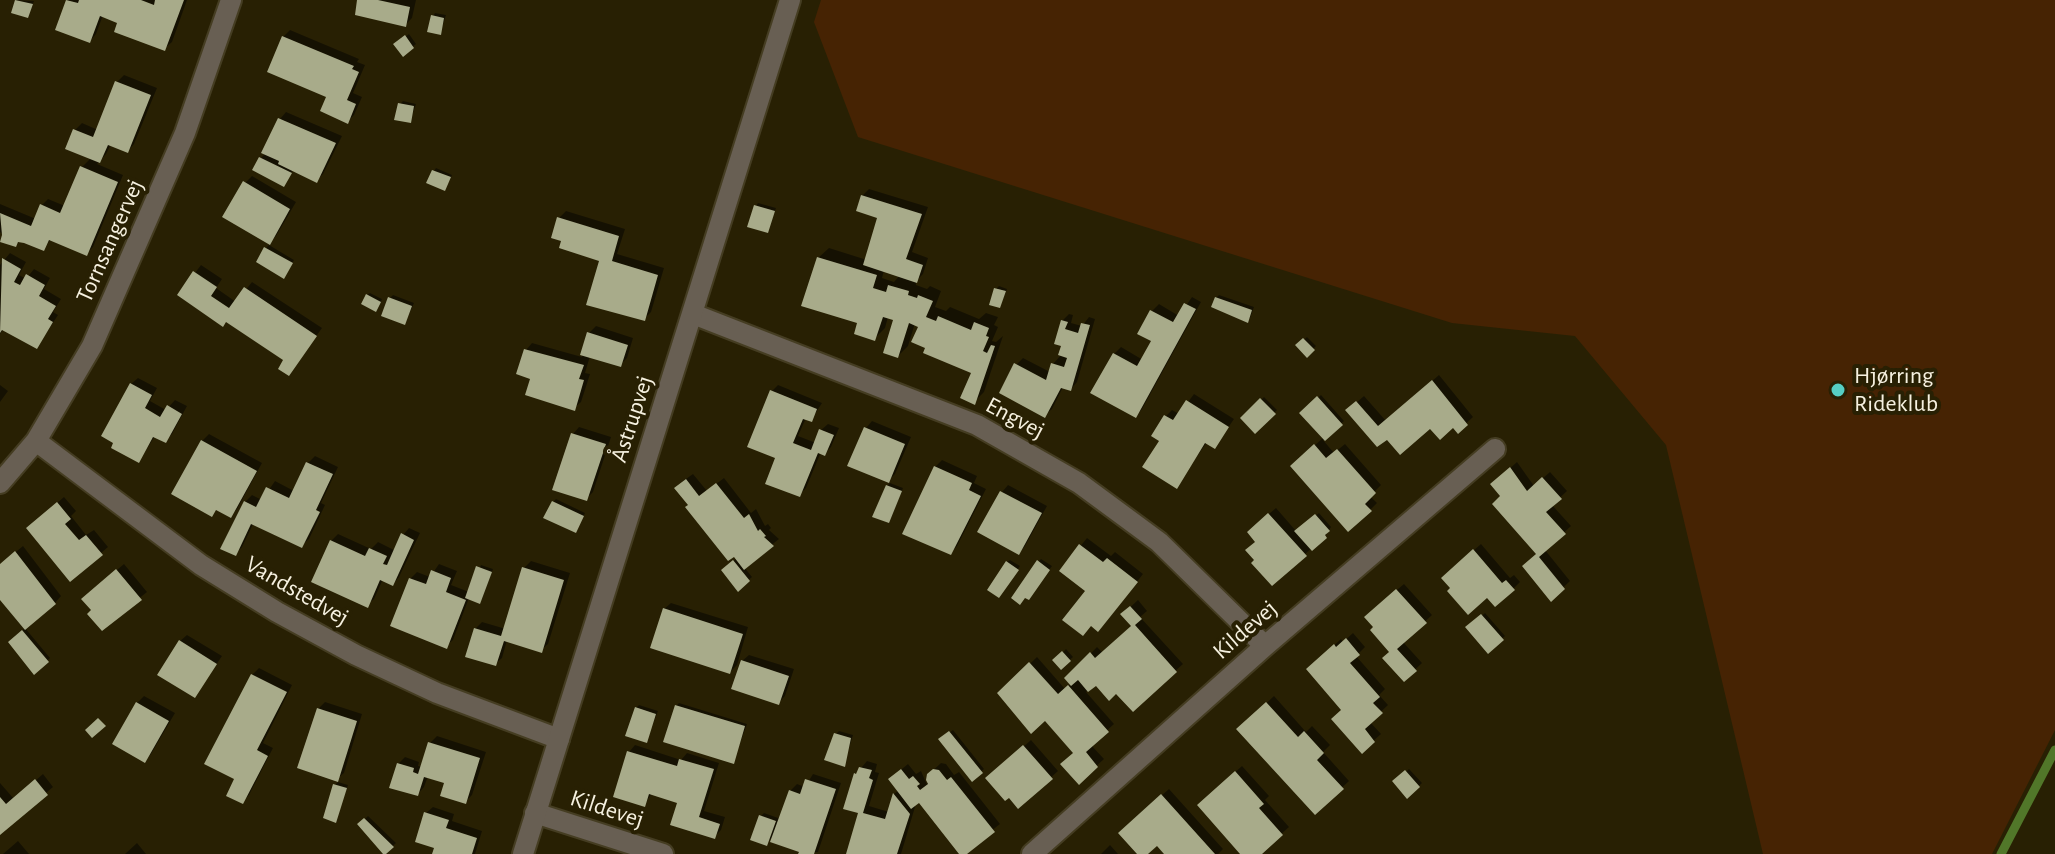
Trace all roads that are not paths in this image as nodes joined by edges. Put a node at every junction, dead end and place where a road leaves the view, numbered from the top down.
1 (231, 0) edge
2 (790, 0) edge
3 (693, 314) junction
4 (36, 441) junction
5 (1495, 449) dead end
6 (0, 483) edge
7 (1265, 646) junction
8 (559, 739) junction
9 (535, 813) junction
10 (523, 854) edge
11 (663, 854) edge
12 (1032, 854) edge

1 - 4 street, Tornsangervej
2 - 3 street, Åstrupvej
3 - 7 street, Engvej
3 - 8 street, Åstrupvej
4 - 6 street, Tornsangervej
4 - 8 street, Vandstedvej
5 - 7 street, Kildevej
7 - 12 street, Kildevej
8 - 9 street, Åstrupvej
9 - 10 street, Åstrupvej
9 - 11 street, Kildevej

